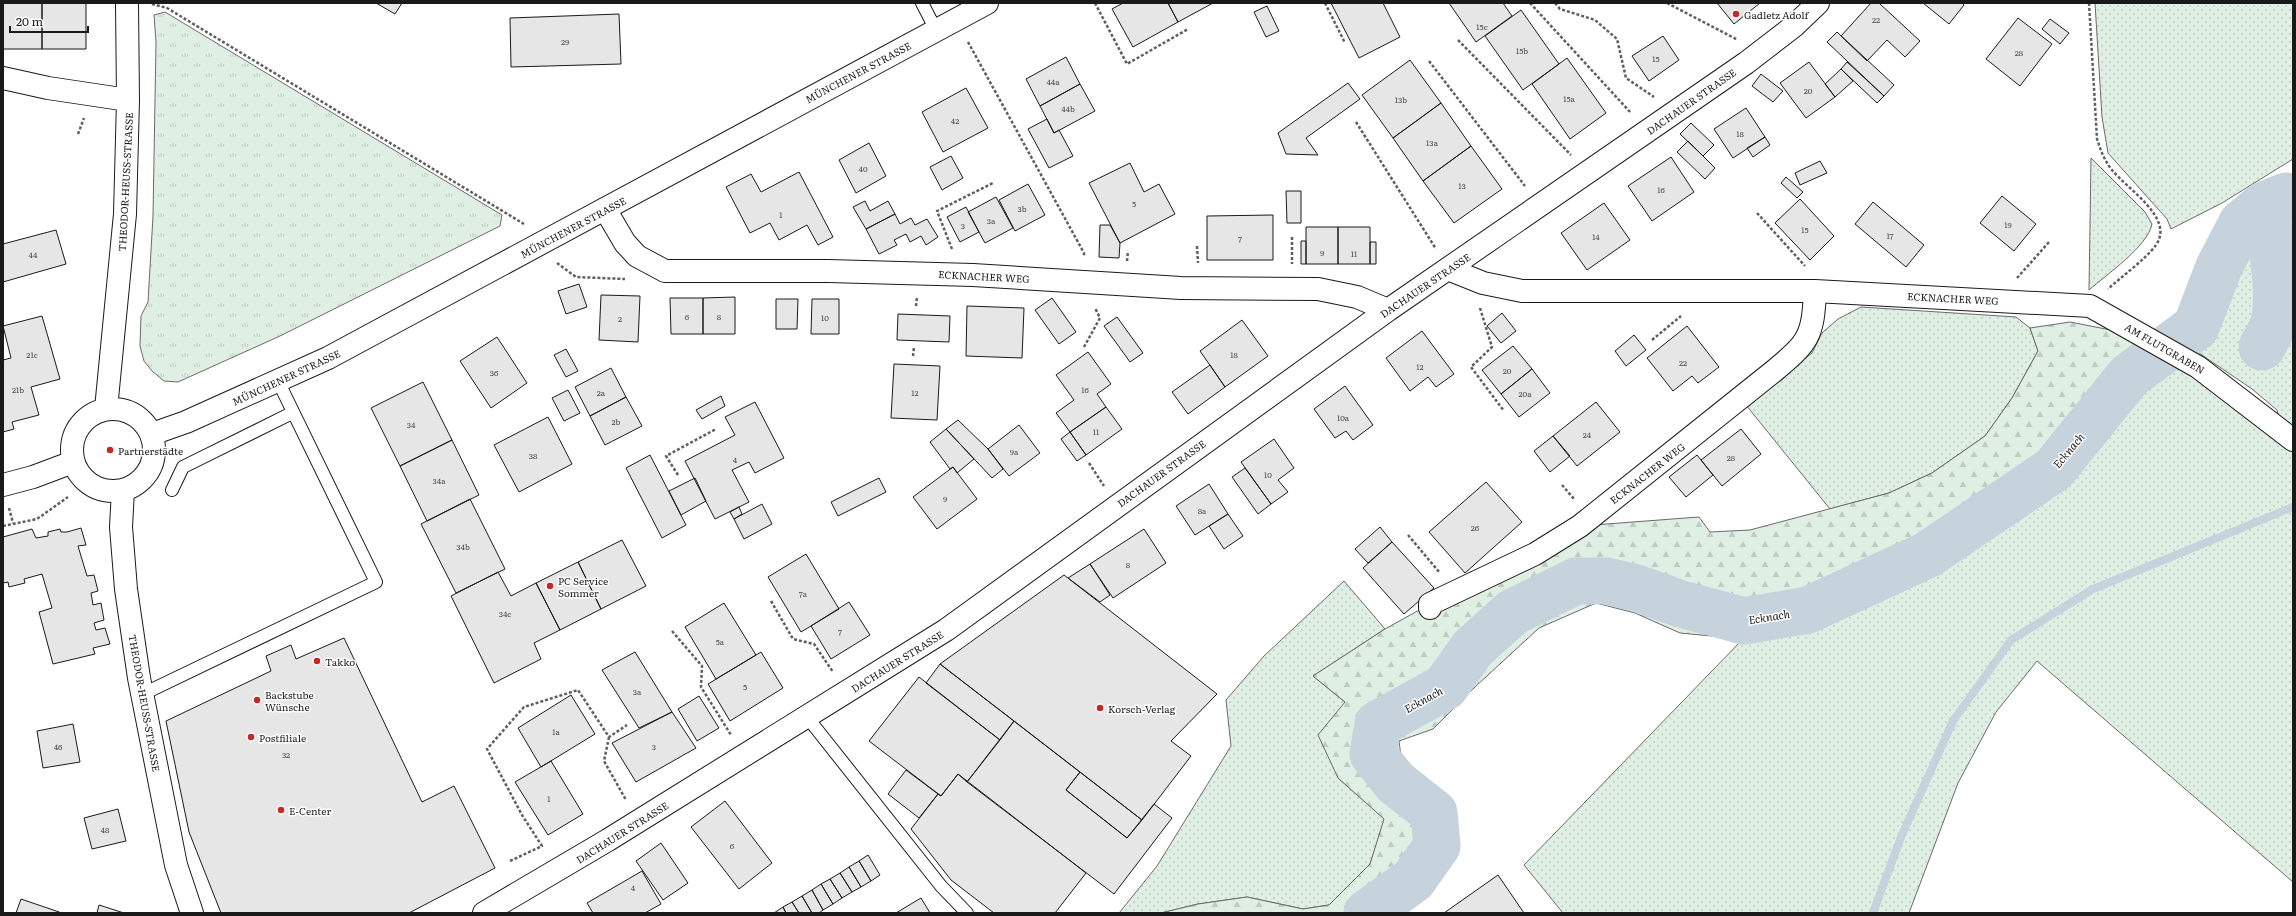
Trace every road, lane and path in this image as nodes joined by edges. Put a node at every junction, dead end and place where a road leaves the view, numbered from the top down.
1 (922, 3) edge
2 (1095, 3) edge
3 (1325, 3) edge
4 (1530, 3) edge
5 (1555, 3) edge
6 (1667, 3) edge
7 (1818, 3) edge
8 (2089, 3) edge
9 (127, 4) edge
10 (979, 5) edge
11 (1188, 29) dead end
12 (936, 30) junction
13 (966, 40) dead end
14 (1458, 40) dead end
15 (1345, 43) dead end
16 (1760, 52) junction
17 (1429, 61) dead end
18 (3, 78) edge
19 (128, 100) junction
20 (1676, 112) junction
21 (1356, 122) dead end
22 (1648, 132) junction
23 (1588, 173) junction
24 (994, 183) dead end
25 (1540, 206) junction
26 (605, 210) junction
27 (1757, 213) dead end
28 (2050, 241) dead end
29 (540, 245) junction
30 (1448, 269) junction
31 (961, 274) junction
32 (631, 279) dead end
33 (1085, 283) junction
34 (1483, 283) junction
35 (1821, 291) junction
36 (1998, 300) junction
37 (2090, 306) junction
38 (1388, 310) junction
39 (914, 347) dead end
40 (1084, 347) dead end
41 (913, 356) dead end
42 (278, 381) junction
43 (106, 409) junction
44 (1504, 411) dead end
45 (292, 413) junction
46 (716, 429) dead end
47 (152, 434) junction
48 (2293, 440) edge
49 (73, 462) junction
50 (678, 475) dead end
51 (3, 485) edge
52 (122, 490) junction
53 (172, 490) dead end
54 (68, 496) dead end
55 (3, 526) edge
56 (1408, 535) dead end
57 (1456, 592) junction
58 (771, 601) dead end
59 (1430, 608) dead end
60 (672, 631) dead end
61 (152, 689) junction
62 (846, 692) junction
63 (807, 717) junction
64 (627, 725) dead end
65 (609, 737) junction
66 (745, 756) junction
67 (638, 822) junction
68 (510, 861) dead end
69 (192, 913) edge
70 (484, 913) edge
71 (967, 913) edge

1 - 12 lane
2 - 11 path
3 - 15 path
4 - 22 path
5 - 20 path
6 - 16 path
7 - 16 street, DACHAUER STRASSE
8 - 37 path
9 - 19 street, THEODOR-HEUSS-STRASSE
9 - 29 path
10 - 12 street, MÜNCHENER STRASSE
12 - 26 street, MÜNCHENER STRASSE
13 - 33 path
14 - 23 path
16 - 20 street, DACHAUER STRASSE
17 - 25 path
18 - 19 street
19 - 43 street, THEODOR-HEUSS-STRASSE
20 - 22 street, DACHAUER STRASSE
21 - 30 path
22 - 23 street, DACHAUER STRASSE
23 - 25 street, DACHAUER STRASSE
24 - 31 path
25 - 30 street, DACHAUER STRASSE
26 - 29 street, MÜNCHENER STRASSE
26 - 31 street, ECKNACHER WEG
27 - 35 path
28 - 36 path
29 - 32 path
29 - 42 street, MÜNCHENER STRASSE
30 - 34 street, ECKNACHER WEG
30 - 38 street, DACHAUER STRASSE
31 - 33 street, ECKNACHER WEG
33 - 38 street, ECKNACHER WEG
33 - 40 path
34 - 35 street, ECKNACHER WEG
34 - 44 path
35 - 36 street, ECKNACHER WEG
35 - 57 street, ECKNACHER WEG
36 - 37 street, ECKNACHER WEG
37 - 48 street, AM FLUTGRABEN
38 - 62 street, DACHAUER STRASSE
39 - 41 path
42 - 45 lane
42 - 47 street, MÜNCHENER STRASSE
43 - 47 street
43 - 49 street
45 - 53 lane
45 - 61 lane
46 - 50 path
47 - 52 street
49 - 51 street
49 - 52 street
52 - 61 street, THEODOR-HEUSS-STRASSE
54 - 55 path
56 - 57 path
57 - 59 street, ECKNACHER WEG
58 - 62 path
60 - 66 path
61 - 69 street, THEODOR-HEUSS-STRASSE
62 - 63 street, DACHAUER STRASSE
63 - 66 street, DACHAUER STRASSE
63 - 71 lane
64 - 65 path
65 - 67 path
65 - 68 path
66 - 67 street, DACHAUER STRASSE
67 - 70 street, DACHAUER STRASSE

